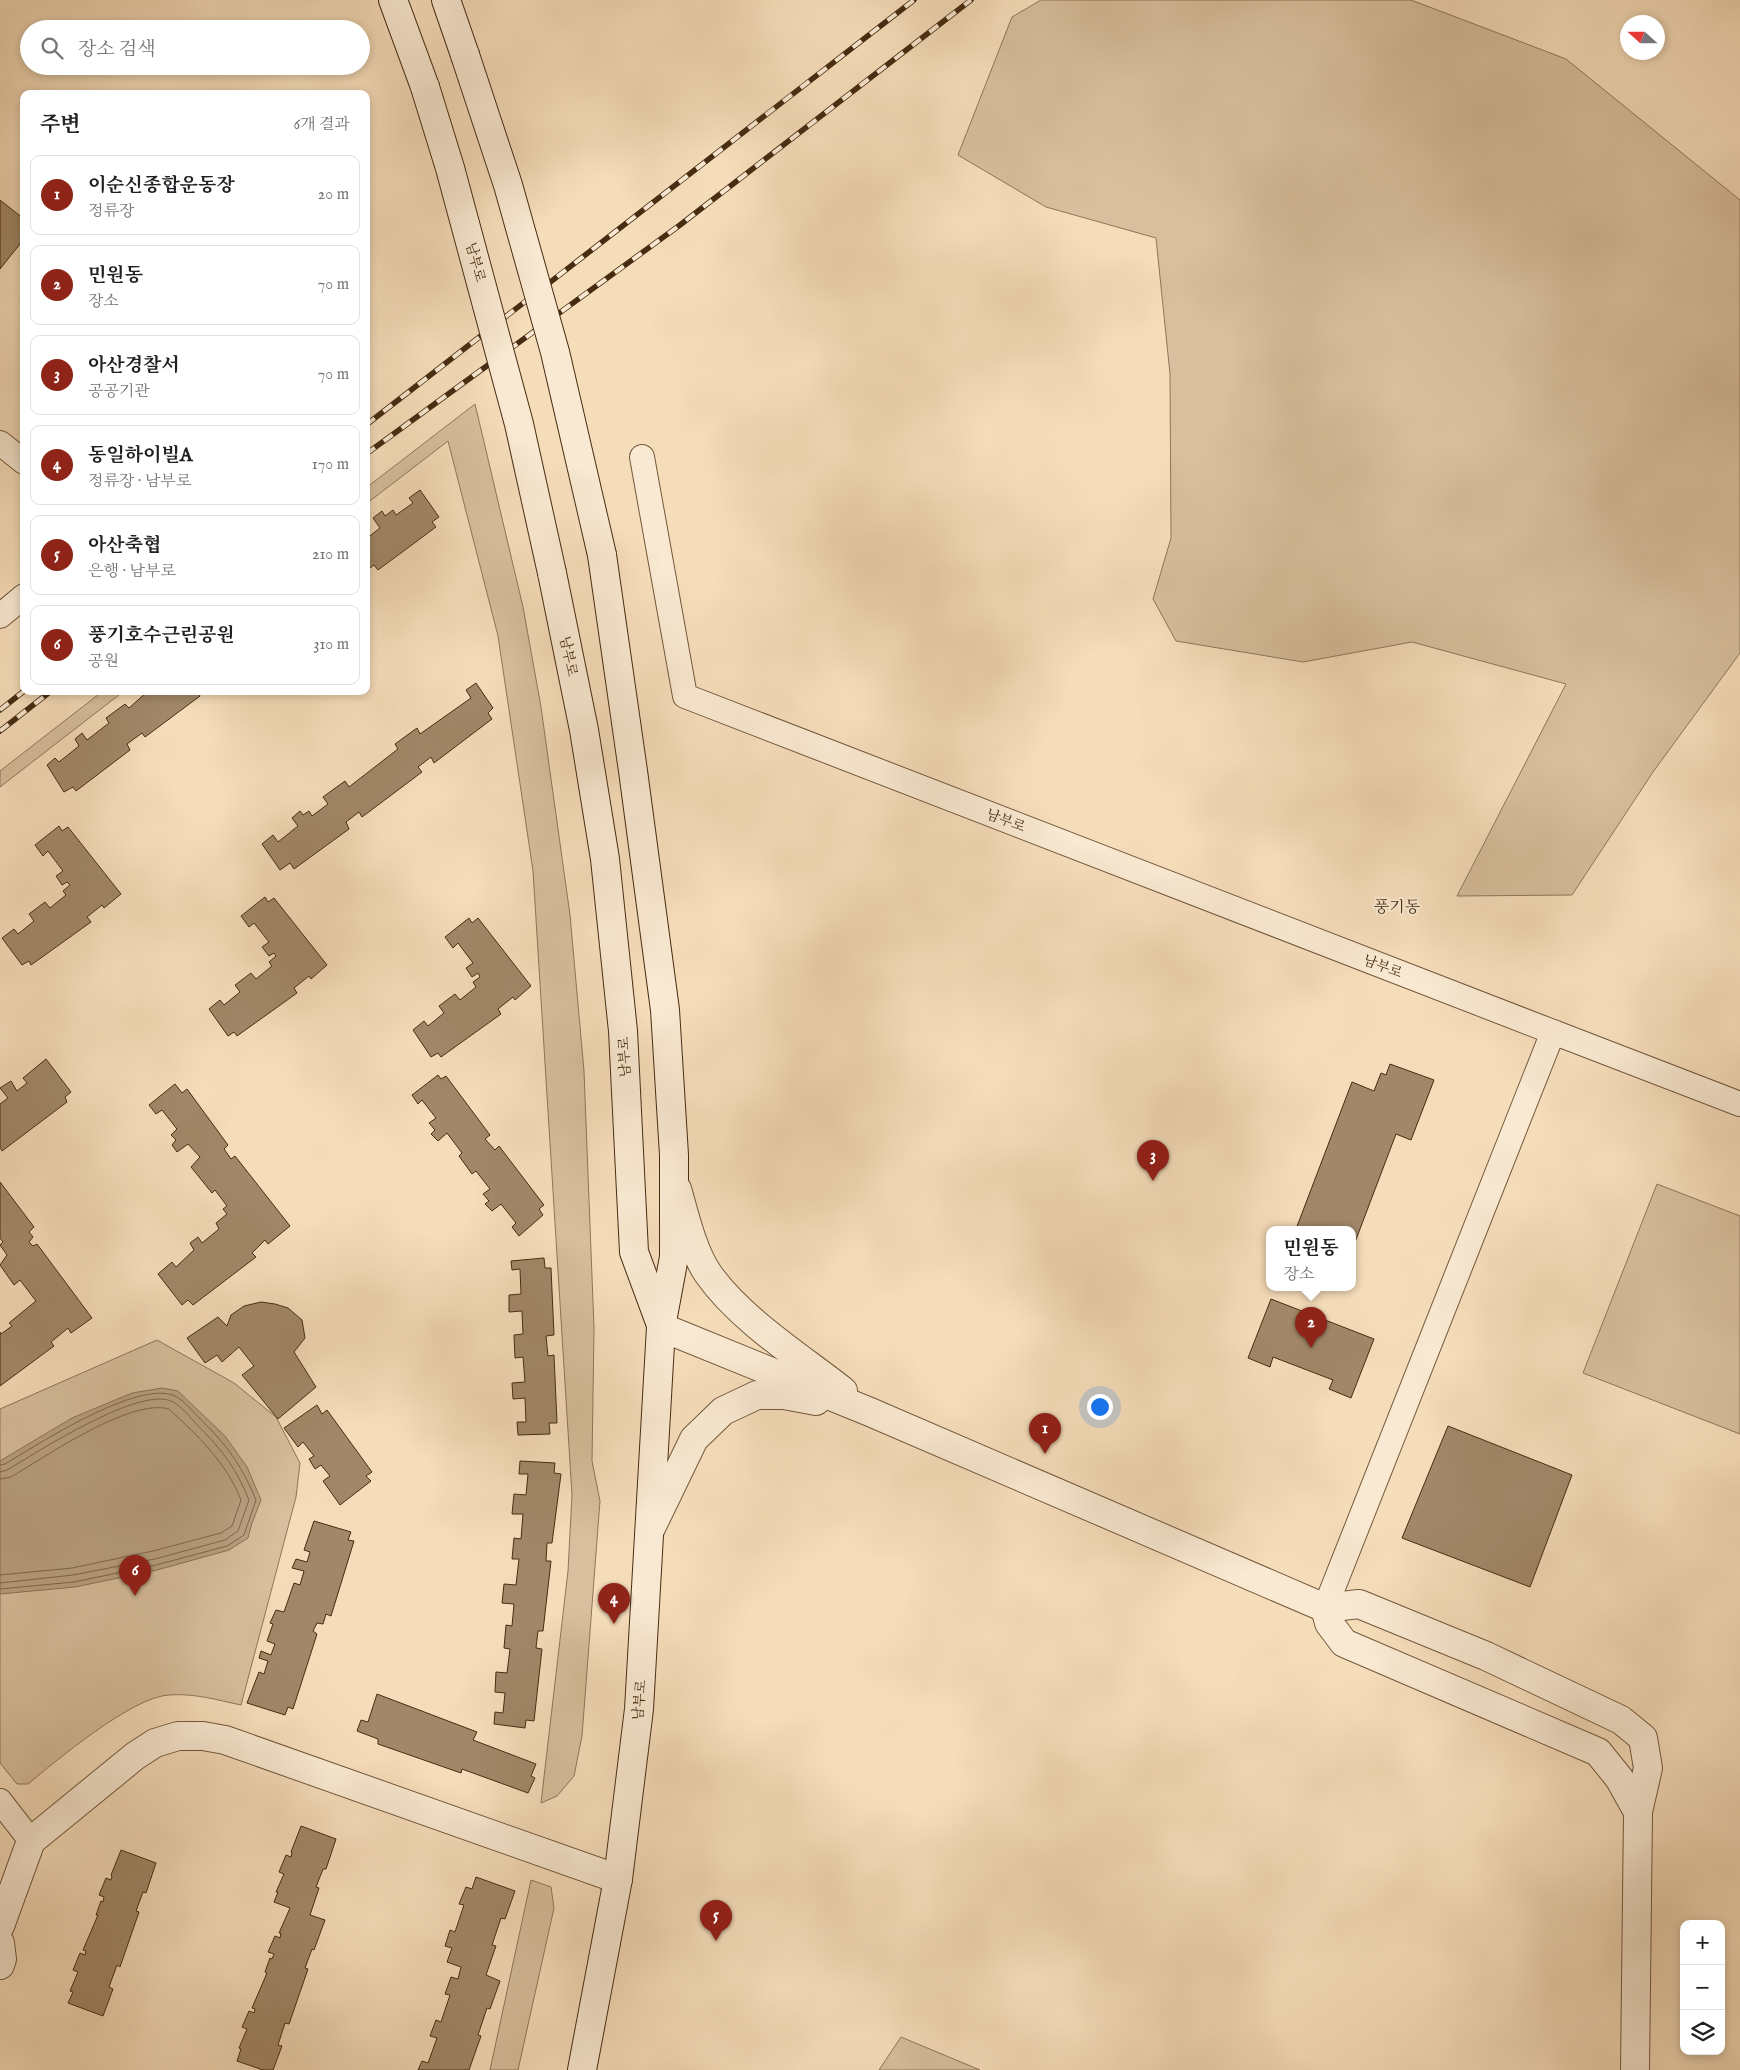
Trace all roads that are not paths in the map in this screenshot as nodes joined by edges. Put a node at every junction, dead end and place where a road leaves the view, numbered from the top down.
1 (393, 0) edge
2 (446, 0) edge
3 (0, 443) edge
4 (642, 457) dead end
5 (20, 459) edge
6 (20, 599) edge
7 (0, 616) edge
8 (1553, 1032) junction
9 (1740, 1104) edge
10 (674, 1178) junction
11 (661, 1327) junction
12 (870, 1412) junction
13 (651, 1528) junction
14 (1325, 1608) junction
15 (0, 1801) edge
16 (1638, 1812) junction
17 (31, 1841) junction
18 (618, 1879) junction
19 (0, 1926) edge
20 (0, 1943) edge
21 (0, 1965) edge
22 (582, 2070) edge
23 (1635, 2070) edge

1 - 11 main road, 남부로, bridge
2 - 10 main road, 남부로, bridge
3 - 5 street
4 - 8 street, 남부로
6 - 7 street
8 - 9 street
8 - 14 street
10 - 11 main road, 남부로
10 - 12 main road
11 - 12 main road
11 - 13 main road, 남부로
12 - 13 main road
12 - 14 main road
13 - 18 main road, 남부로
14 - 16 main road
14 - 16 main road
15 - 17 street
16 - 23 main road
17 - 18 main road
17 - 19 main road
18 - 22 main road, 남부로
20 - 21 main road

